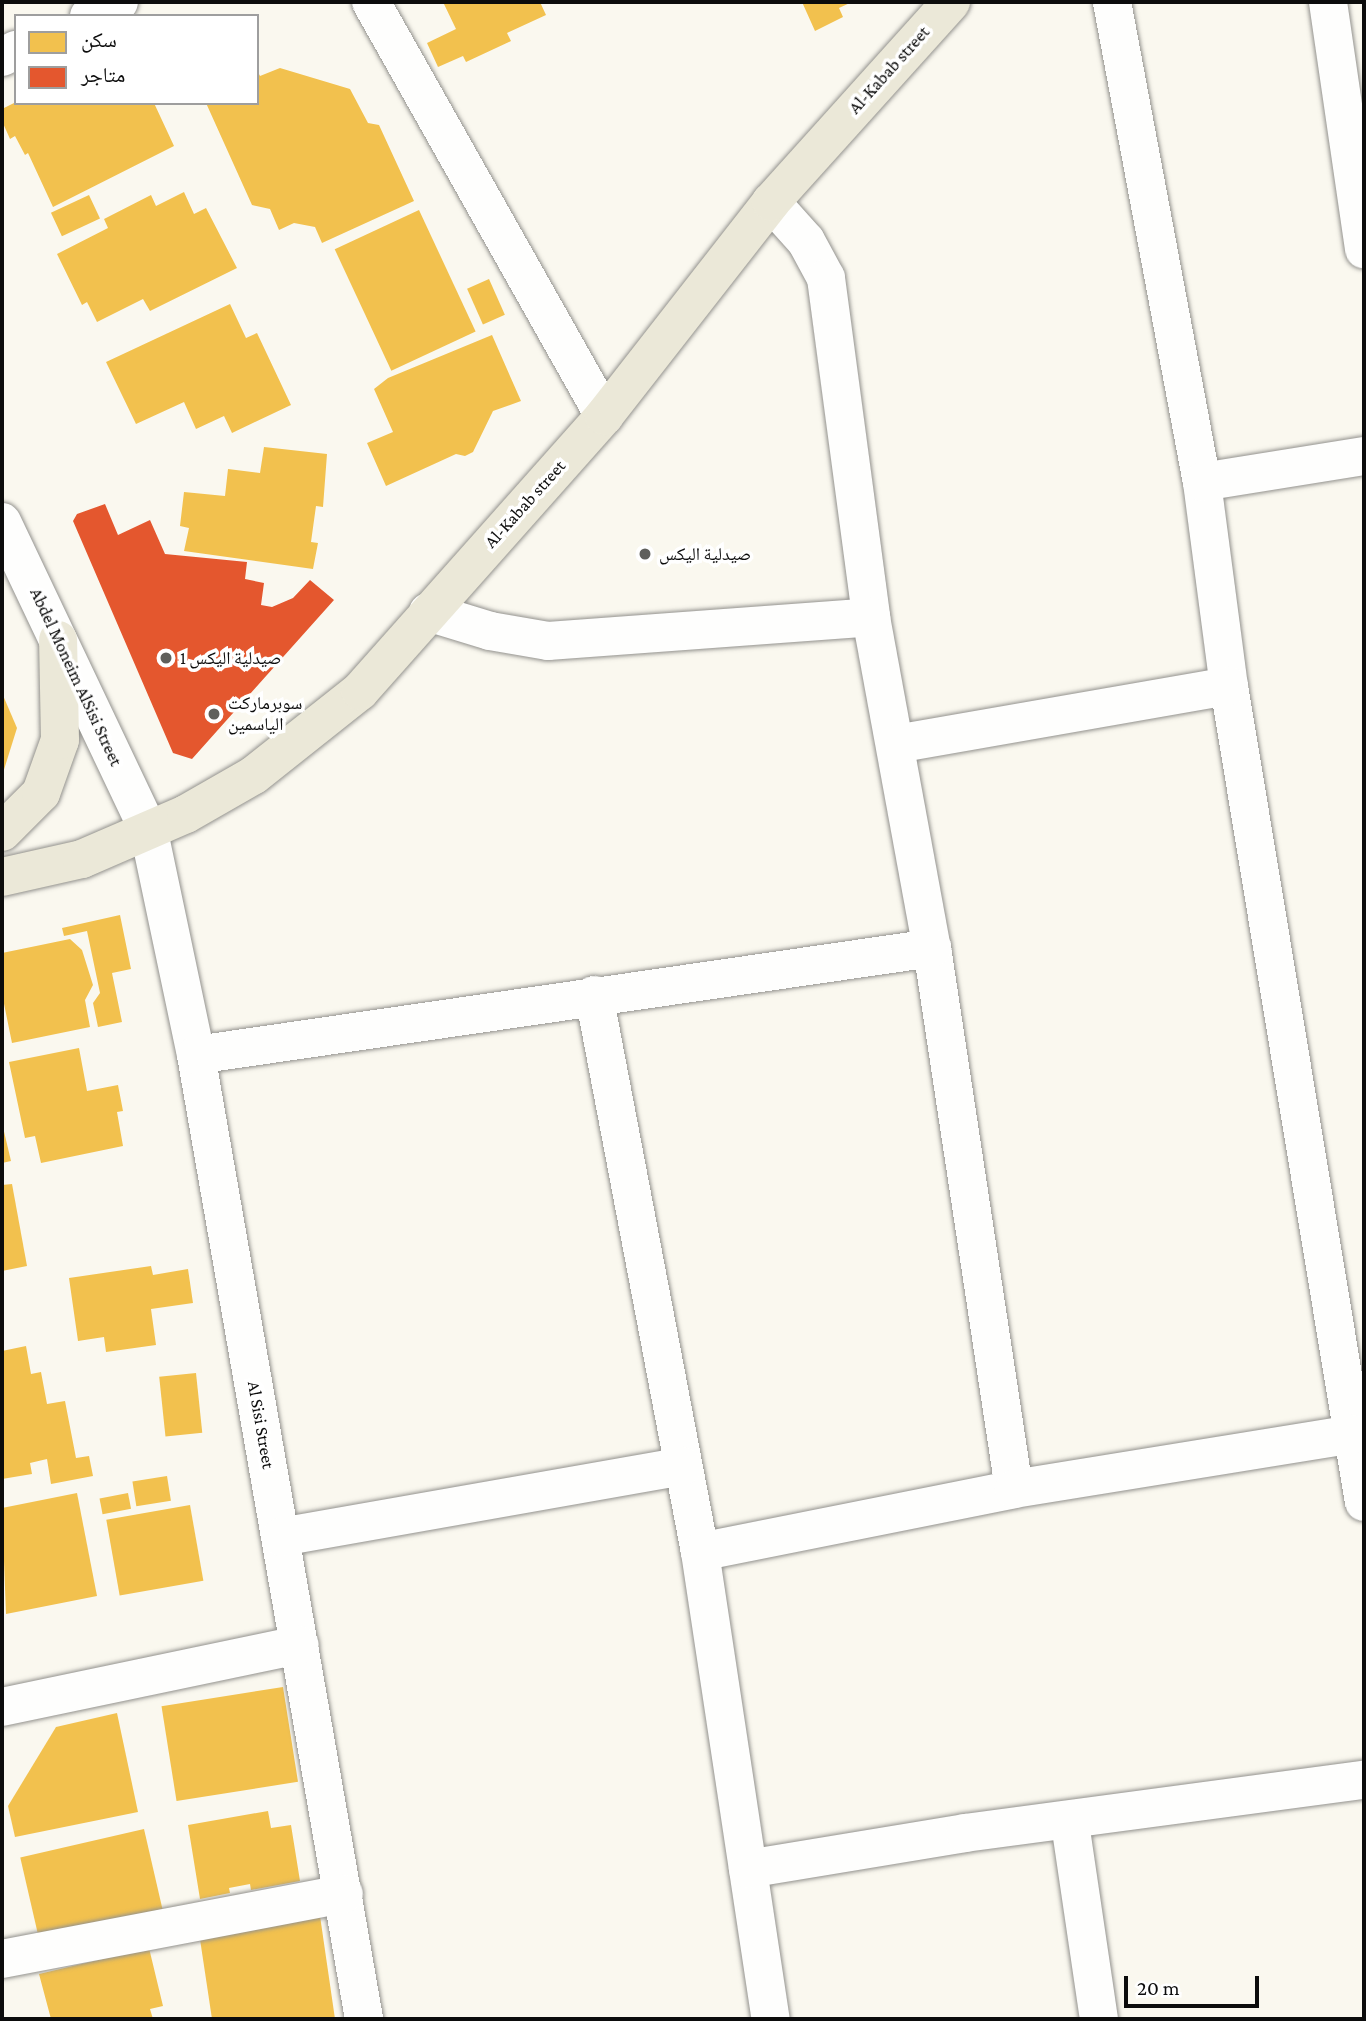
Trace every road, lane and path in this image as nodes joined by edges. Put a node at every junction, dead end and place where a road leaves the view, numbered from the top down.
1 (119, 2) edge
2 (371, 2) edge
3 (951, 2) edge
4 (1112, 2) edge
5 (1328, 2) edge
6 (93, 14) edge
7 (1360, 199) edge
8 (771, 202) junction
9 (1364, 249) edge
10 (604, 416) junction
11 (1364, 456) edge
12 (1202, 482) junction
13 (2, 522) edge
14 (428, 612) junction
15 (871, 617) junction
16 (58, 640) junction
17 (1228, 686) junction
18 (896, 744) junction
19 (2, 832) edge
20 (149, 832) junction
21 (2, 877) edge
22 (932, 948) junction
23 (594, 995) junction
24 (196, 1055) junction
25 (1349, 1322) edge
26 (1353, 1434) junction
27 (683, 1466) junction
28 (1014, 1489) junction
29 (1364, 1502) edge
30 (281, 1537) junction
31 (700, 1552) junction
32 (300, 1645) junction
33 (2, 1707) edge
34 (1364, 1780) edge
35 (1070, 1823) junction
36 (748, 1869) junction
37 (344, 1894) junction
38 (2, 1959) edge
39 (364, 2019) edge
40 (771, 2019) edge
41 (1099, 2019) edge

1 - 6 street
2 - 10 street
3 - 8 main road, Al-Kabab street
4 - 12 street
5 - 7 street
7 - 9 street
8 - 10 main road, Al-Kabab street
8 - 15 street
10 - 14 main road, Al-Kabab street
11 - 12 street
12 - 17 street
13 - 16 street, Abdel Moneim AlSisi Street
14 - 15 street
14 - 20 main road, Al-Kabab street
15 - 18 street
16 - 19 main road
16 - 20 street, Abdel Moneim AlSisi Street
17 - 18 street
17 - 25 street
18 - 22 street
20 - 21 main road, Al-Kabab street
20 - 24 street, Al Sisi Street
22 - 23 street
22 - 28 street
23 - 24 street
23 - 27 street
24 - 30 street, Al Sisi Street
25 - 26 street
26 - 28 street
26 - 29 street
27 - 30 street
27 - 31 street
28 - 31 street
30 - 32 street, Al Sisi Street
31 - 36 street
32 - 33 street
32 - 37 street, Al Sisi Street
34 - 35 street
35 - 36 street
35 - 41 street
36 - 40 street
37 - 38 street
37 - 39 street, Al Sisi Street

